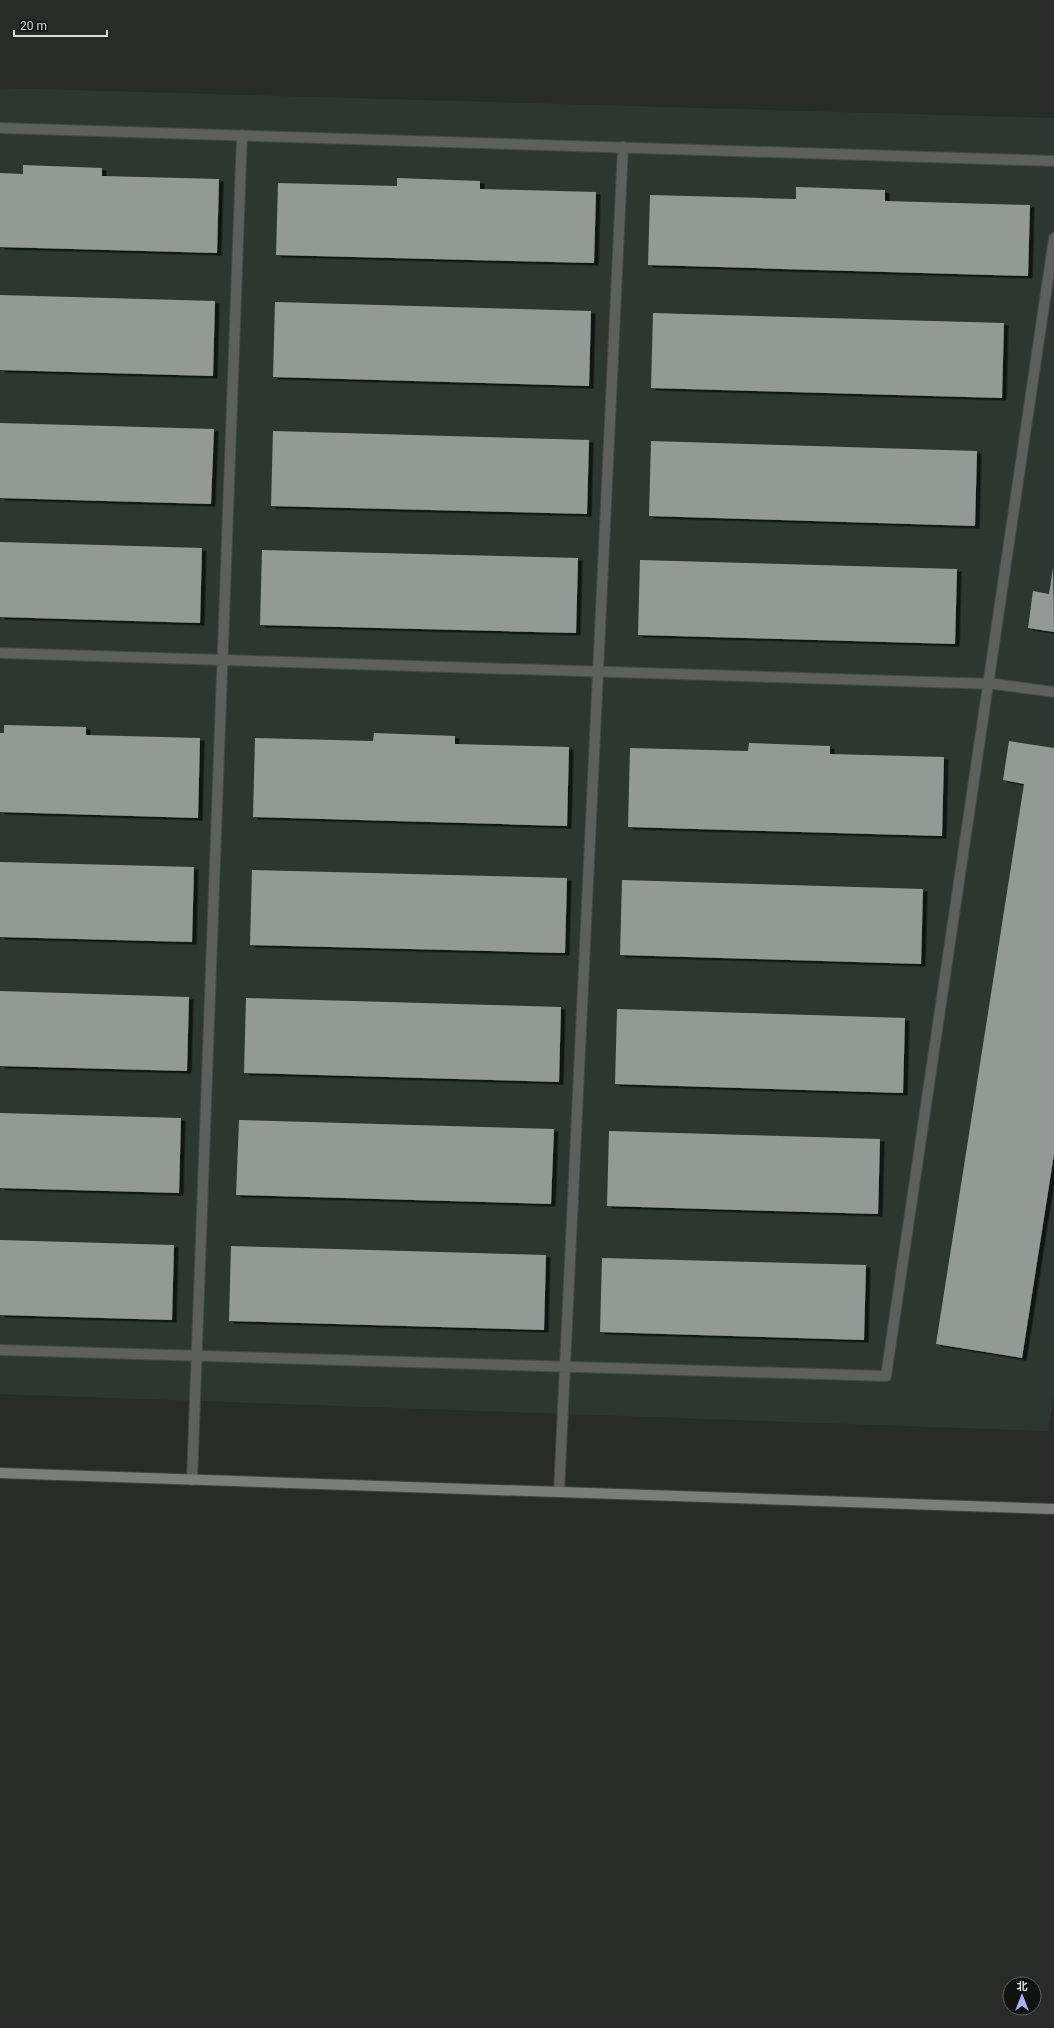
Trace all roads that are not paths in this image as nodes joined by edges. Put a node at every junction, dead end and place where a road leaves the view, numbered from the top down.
1 (0, 128) edge
2 (242, 135) junction
3 (624, 147) junction
4 (1054, 160) edge
5 (1054, 238) edge
6 (0, 653) edge
7 (223, 660) junction
8 (598, 672) junction
9 (988, 684) junction
10 (1054, 692) edge
11 (0, 1350) edge
12 (196, 1356) junction
13 (565, 1366) junction
14 (0, 1474) edge
15 (192, 1480) junction
16 (559, 1492) junction
17 (1054, 1509) edge

1 - 2 lane
2 - 3 lane
2 - 7 lane
3 - 4 lane
3 - 8 lane
5 - 9 lane
6 - 7 lane
7 - 8 lane
7 - 12 lane
8 - 9 lane
8 - 13 lane
9 - 10 lane
9 - 13 lane
11 - 12 lane
12 - 13 lane
12 - 15 lane
13 - 16 lane
14 - 15 street
15 - 16 street
16 - 17 street

